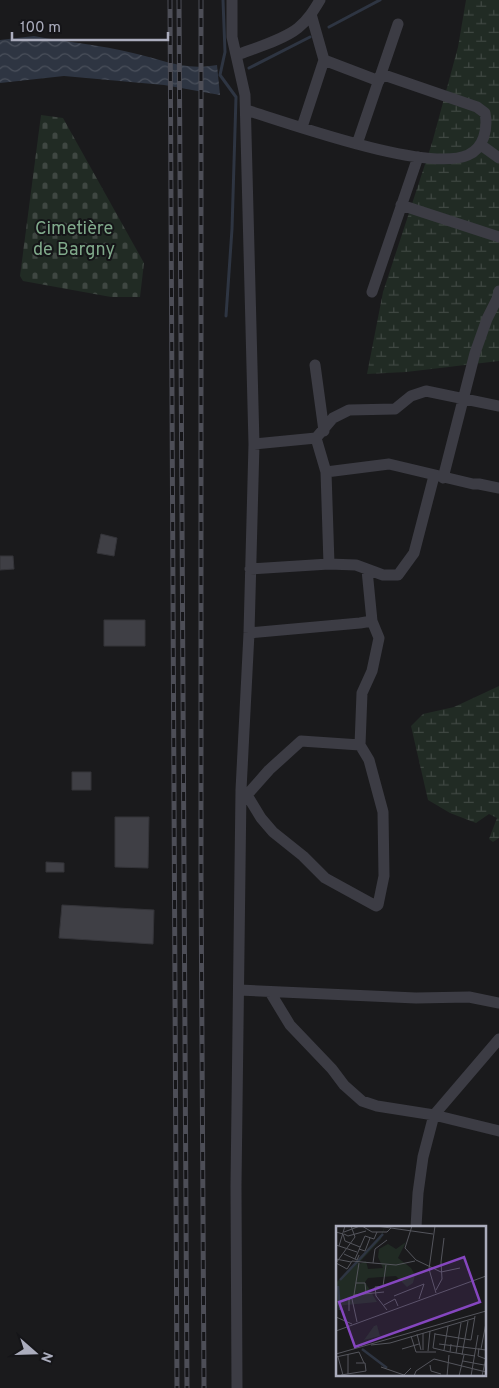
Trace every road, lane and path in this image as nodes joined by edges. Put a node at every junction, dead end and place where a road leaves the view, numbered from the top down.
1 (232, 0) edge
2 (320, 0) edge
3 (311, 14) junction
4 (398, 24) dead end
5 (237, 55) junction
6 (324, 60) junction
7 (380, 77) junction
8 (246, 110) junction
9 (302, 127) junction
10 (356, 144) junction
11 (481, 145) junction
12 (418, 157) junction
13 (499, 158) edge
14 (401, 205) junction
15 (499, 237) edge
16 (372, 292) dead end
17 (498, 297) edge
18 (315, 365) dead end
19 (464, 399) junction
20 (499, 406) edge
21 (320, 434) junction
22 (254, 444) junction
23 (326, 472) junction
24 (438, 477) junction
25 (499, 488) edge
26 (329, 564) junction
27 (250, 569) junction
28 (367, 570) junction
29 (372, 621) junction
30 (249, 633) junction
31 (360, 745) junction
32 (244, 793) junction
33 (239, 990) junction
34 (270, 992) junction
35 (499, 1003) edge
36 (499, 1039) edge
37 (434, 1115) junction
38 (499, 1130) edge
39 (416, 1226) edge
40 (237, 1388) edge

1 - 5 street
2 - 3 street
3 - 5 street
3 - 6 street
4 - 7 street
5 - 8 street
6 - 7 street
6 - 9 street
7 - 10 street
7 - 11 street
8 - 9 street
8 - 22 street
9 - 10 street
10 - 12 street
11 - 12 street
11 - 13 street
12 - 14 street
14 - 15 street
14 - 16 street
17 - 19 street
18 - 21 street
19 - 20 street
19 - 21 street
19 - 24 street
21 - 22 street
21 - 23 street
22 - 27 street
23 - 24 street
23 - 26 street
24 - 25 street
24 - 28 street
26 - 27 street
26 - 28 street
27 - 30 street
28 - 29 street
29 - 30 street
29 - 31 street
30 - 32 street
31 - 32 street
31 - 32 street
32 - 33 street
33 - 34 street
33 - 40 street
34 - 35 street
34 - 37 street
36 - 37 street
37 - 38 street
37 - 39 street

